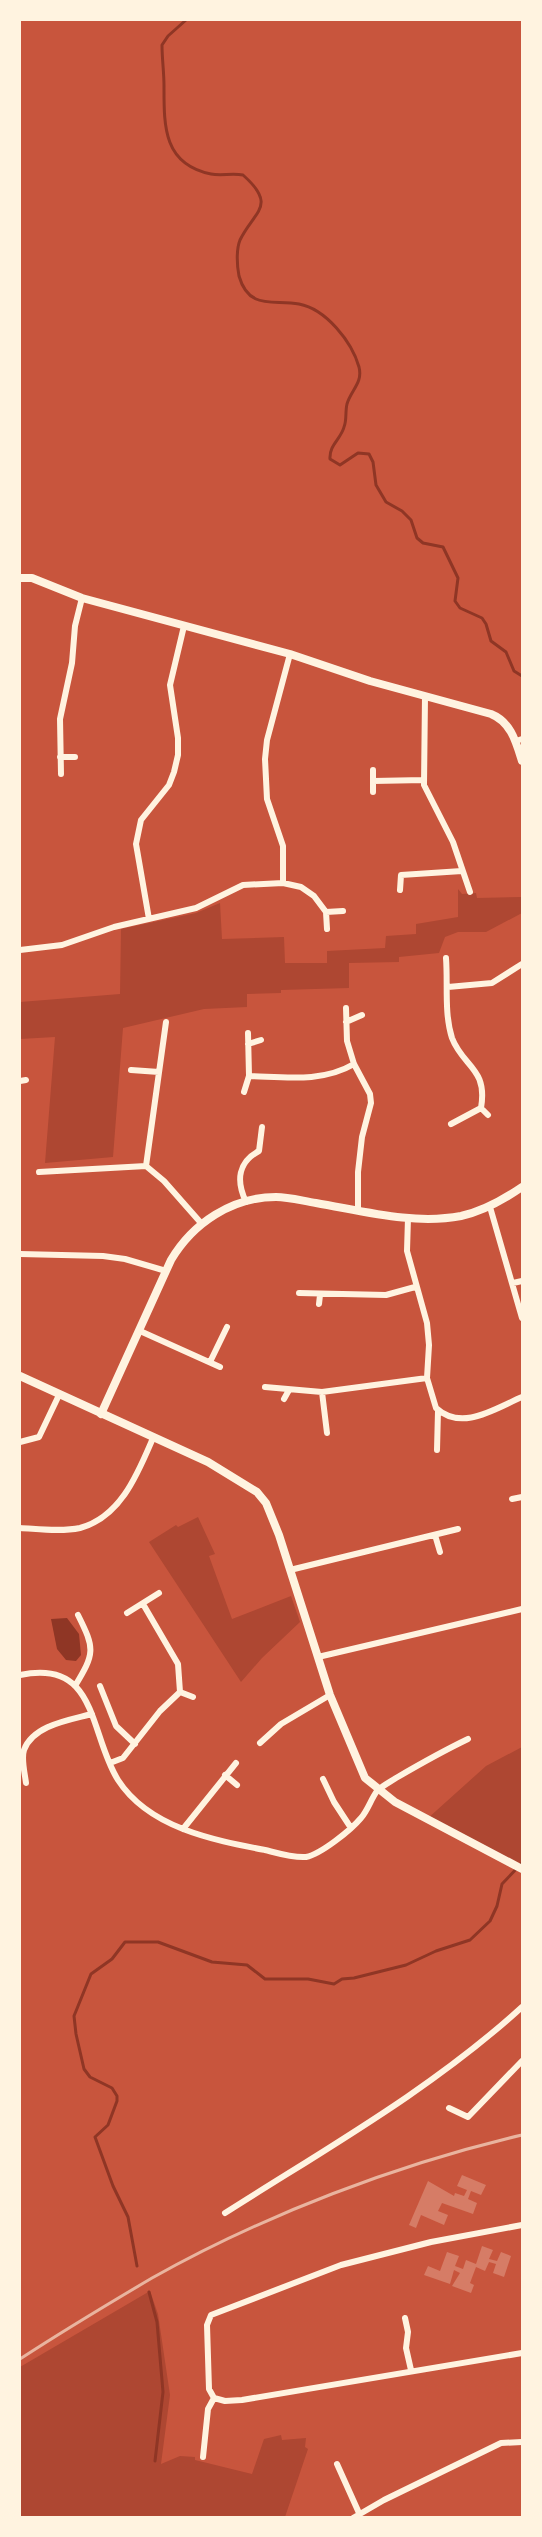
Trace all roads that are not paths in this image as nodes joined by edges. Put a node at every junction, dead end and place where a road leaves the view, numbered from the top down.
1 (20, 578) edge
2 (82, 598) junction
3 (184, 626) junction
4 (290, 654) junction
5 (426, 696) junction
6 (519, 740) edge
7 (60, 757) junction
8 (75, 757) dead end
9 (522, 761) edge
10 (374, 770) dead end
11 (61, 774) dead end
12 (424, 780) junction
13 (373, 781) junction
14 (373, 792) dead end
15 (462, 871) junction
16 (283, 884) junction
17 (400, 890) dead end
18 (470, 892) dead end
19 (343, 911) dead end
20 (326, 912) junction
21 (149, 919) junction
22 (327, 929) dead end
23 (20, 950) edge
24 (446, 958) dead end
25 (522, 964) edge
26 (448, 987) junction
27 (346, 1008) dead end
28 (362, 1015) dead end
29 (166, 1022) dead end
30 (346, 1022) junction
31 (248, 1033) dead end
32 (261, 1040) dead end
33 (248, 1044) junction
34 (354, 1064) junction
35 (132, 1070) dead end
36 (159, 1072) junction
37 (249, 1076) junction
38 (244, 1092) dead end
39 (481, 1108) junction
40 (488, 1115) dead end
41 (451, 1124) dead end
42 (262, 1127) dead end
43 (146, 1166) junction
44 (39, 1172) dead end
45 (522, 1187) edge
46 (246, 1202) junction
47 (490, 1207) junction
48 (358, 1211) junction
49 (408, 1218) junction
50 (201, 1223) junction
51 (20, 1254) edge
52 (166, 1271) junction
53 (522, 1281) edge
54 (513, 1283) junction
55 (416, 1287) junction
56 (299, 1293) dead end
57 (320, 1295) junction
58 (318, 1304) dead end
59 (522, 1318) edge
60 (227, 1327) dead end
61 (140, 1331) junction
62 (210, 1362) junction
63 (220, 1366) dead end
64 (20, 1376) edge
65 (426, 1378) junction
66 (265, 1387) dead end
67 (289, 1390) junction
68 (322, 1392) junction
69 (59, 1395) junction
70 (522, 1397) edge
71 (284, 1399) dead end
72 (438, 1411) junction
73 (101, 1414) junction
74 (327, 1433) dead end
75 (153, 1438) junction
76 (20, 1442) edge
77 (437, 1450) dead end
78 (522, 1497) edge
79 (512, 1499) dead end
80 (20, 1528) edge
81 (458, 1529) dead end
82 (435, 1535) junction
83 (440, 1552) dead end
84 (290, 1570) junction
85 (159, 1593) dead end
86 (143, 1604) junction
87 (522, 1609) edge
88 (127, 1613) dead end
89 (78, 1615) dead end
90 (318, 1657) junction
91 (20, 1675) edge
92 (75, 1686) junction
93 (100, 1686) dead end
94 (180, 1692) junction
95 (330, 1695) junction
96 (194, 1697) dead end
97 (93, 1714) junction
98 (468, 1739) dead end
99 (260, 1743) dead end
100 (135, 1744) junction
101 (110, 1763) junction
102 (236, 1763) dead end
103 (225, 1775) junction
104 (323, 1779) dead end
105 (26, 1783) dead end
106 (237, 1785) dead end
107 (378, 1790) junction
108 (351, 1828) junction
109 (183, 1829) junction
110 (522, 1869) edge
111 (522, 2007) edge
112 (522, 2061) edge
113 (450, 2108) dead end
114 (225, 2213) dead end
115 (522, 2225) edge
116 (405, 2318) dead end
117 (522, 2353) edge
118 (411, 2370) junction
119 (214, 2398) junction
120 (522, 2442) edge
121 (203, 2457) dead end
122 (337, 2464) dead end
123 (356, 2515) edge

1 - 2 street
2 - 3 street
2 - 7 street
3 - 4 street
3 - 21 street
4 - 5 street
4 - 16 street
5 - 6 street
5 - 12 street
6 - 9 street
7 - 8 street
7 - 11 street
10 - 13 street
12 - 13 street
12 - 15 street
13 - 14 street
15 - 17 street
15 - 18 street
16 - 20 street
16 - 21 street
19 - 20 street
20 - 22 street
21 - 23 street
24 - 26 street
25 - 26 street
26 - 39 street
27 - 30 street
28 - 30 street
29 - 36 street
30 - 34 street
31 - 33 street
32 - 33 street
33 - 37 street
34 - 37 street
34 - 48 street
35 - 36 street
36 - 43 street
37 - 38 street
39 - 40 street
39 - 41 street
42 - 46 street
43 - 44 street
43 - 50 street
45 - 47 street
46 - 48 street
46 - 50 street
47 - 49 street
47 - 54 street
48 - 49 street
49 - 55 street
50 - 52 street
51 - 52 street
52 - 61 street
53 - 54 street
54 - 59 street
55 - 57 street
55 - 65 street
56 - 57 street
57 - 58 street
60 - 62 street
61 - 62 street
61 - 73 street
62 - 63 street
64 - 69 main road
65 - 68 street
65 - 72 street
66 - 67 street
67 - 68 street
67 - 71 street
68 - 74 street
69 - 73 main road
69 - 76 street
70 - 72 street
72 - 77 street
73 - 75 main road
75 - 80 street
75 - 84 main road
78 - 79 street
81 - 82 street
82 - 83 street
82 - 84 street
84 - 90 main road
85 - 86 street
86 - 88 street
86 - 94 street
87 - 90 street
89 - 92 street
90 - 95 main road
91 - 92 street
92 - 97 street
93 - 100 street
94 - 96 street
94 - 100 street
95 - 99 street
95 - 107 main road
97 - 101 street
97 - 105 street
98 - 107 street
100 - 101 street
101 - 109 street
102 - 103 street
103 - 106 street
103 - 109 street
104 - 108 street
107 - 108 street
107 - 110 main road
108 - 109 street
111 - 114 street
112 - 113 street
115 - 119 street
116 - 118 street
117 - 118 street
118 - 119 street
119 - 121 street
120 - 123 street
122 - 123 street

